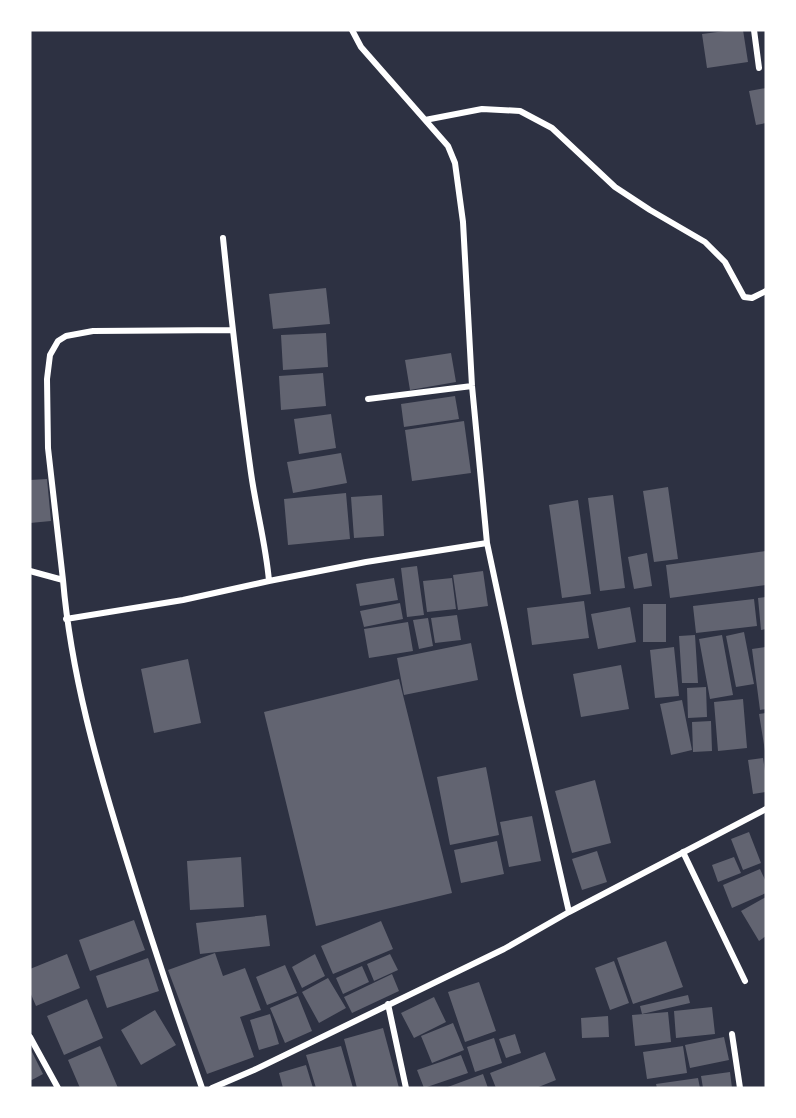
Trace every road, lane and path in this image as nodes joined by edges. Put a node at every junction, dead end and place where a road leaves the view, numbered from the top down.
1 (352, 30) edge
2 (754, 30) edge
3 (759, 68) dead end
4 (425, 120) junction
5 (223, 238) dead end
6 (766, 291) edge
7 (232, 330) junction
8 (472, 386) junction
9 (368, 399) dead end
10 (487, 543) junction
11 (30, 571) edge
12 (63, 580) junction
13 (268, 581) junction
14 (66, 619) junction
15 (766, 809) edge
16 (683, 852) junction
17 (569, 912) junction
18 (745, 981) dead end
19 (388, 1004) junction
20 (732, 1034) dead end
21 (30, 1037) edge
22 (58, 1088) edge
23 (202, 1088) edge
24 (212, 1088) edge
25 (406, 1088) edge
26 (740, 1088) edge

1 - 4 street
2 - 3 street
4 - 6 street
4 - 8 street
5 - 7 street
7 - 12 street
7 - 13 street
8 - 9 street
8 - 10 street
10 - 13 street
10 - 17 street
11 - 12 street
12 - 14 street
13 - 14 street
14 - 23 street
15 - 16 street
16 - 17 street
16 - 18 street
17 - 19 street
19 - 24 street
19 - 25 street
20 - 26 street
21 - 22 street

